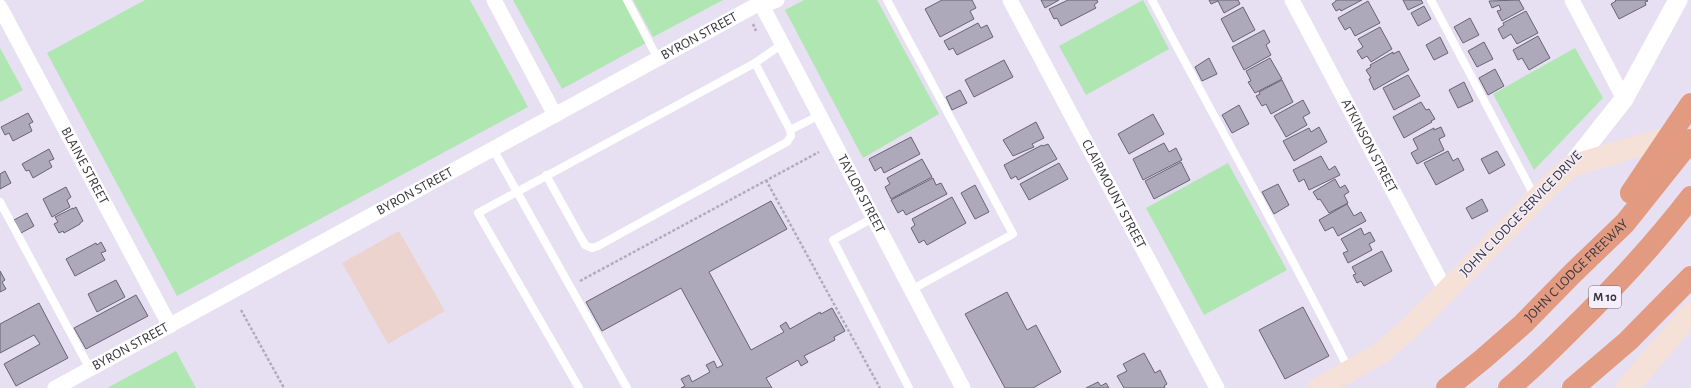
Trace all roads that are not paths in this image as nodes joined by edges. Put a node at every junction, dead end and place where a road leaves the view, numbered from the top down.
1 (494, 0) edge
2 (627, 0) edge
3 (777, 0) edge
4 (887, 0) edge
5 (1010, 0) edge
6 (1152, 0) edge
7 (1292, 0) edge
8 (1431, 0) edge
9 (1572, 0) edge
10 (1678, 0) edge
11 (760, 2) edge
12 (0, 7) edge
13 (782, 44) junction
14 (658, 59) junction
15 (755, 63) junction
16 (1624, 98) junction
17 (1691, 104) edge
18 (555, 115) junction
19 (820, 115) junction
20 (790, 130) junction
21 (1691, 130) edge
22 (1691, 140) edge
23 (493, 149) junction
24 (1571, 166) junction
25 (546, 175) junction
26 (517, 191) junction
27 (1691, 197) edge
28 (1536, 199) junction
29 (0, 202) edge
30 (873, 218) junction
31 (1573, 273) junction
32 (1691, 277) edge
33 (912, 290) junction
34 (1446, 291) junction
35 (1691, 313) edge
36 (170, 326) junction
37 (90, 369) junction
38 (1350, 371) junction
39 (1634, 385) edge
40 (55, 388) edge
41 (579, 388) edge
42 (627, 388) edge
43 (909, 388) edge
44 (963, 388) edge
45 (1217, 388) edge
46 (1319, 388) edge
47 (1447, 388) edge
48 (1509, 388) edge
49 (1573, 388) edge

1 - 18 street
2 - 14 lane
3 - 11 street, BYRON STREET
4 - 33 lane
5 - 45 street, CLAIRMOUNT STREET
6 - 38 lane
7 - 34 street, ATKINSON STREET
8 - 28 lane
9 - 16 street
10 - 16 street, JOHN C LODGE SERVICE DRIVE
11 - 13 street, TAYLOR STREET
11 - 14 street, BYRON STREET
12 - 36 street, BLAINE STREET
13 - 15 lane
13 - 19 street, TAYLOR STREET
14 - 18 street, BYRON STREET
15 - 20 lane
15 - 25 lane
16 - 24 street, JOHN C LODGE SERVICE DRIVE
17 - 31 highway
18 - 23 street, BYRON STREET
19 - 20 lane
19 - 30 street, TAYLOR STREET
20 - 25 lane
21 - 24 main road
22 - 31 highway, JOHN C LODGE FREEWAY / M 10
23 - 26 lane
23 - 36 street, BYRON STREET
24 - 28 main road, JOHN C LODGE SERVICE DRIVE
25 - 26 lane
26 - 41 lane
26 - 42 lane
27 - 48 highway, M 10
28 - 34 main road, JOHN C LODGE SERVICE DRIVE
29 - 37 lane
30 - 33 street, TAYLOR STREET
30 - 43 lane
31 - 47 highway, JOHN C LODGE FREEWAY / M 10
32 - 49 highway
33 - 44 street, TAYLOR STREET
34 - 38 main road, JOHN C LODGE SERVICE DRIVE
35 - 39 main road
36 - 37 street, BYRON STREET
37 - 40 street, BYRON STREET
38 - 46 main road, JOHN C LODGE SERVICE DRIVE

